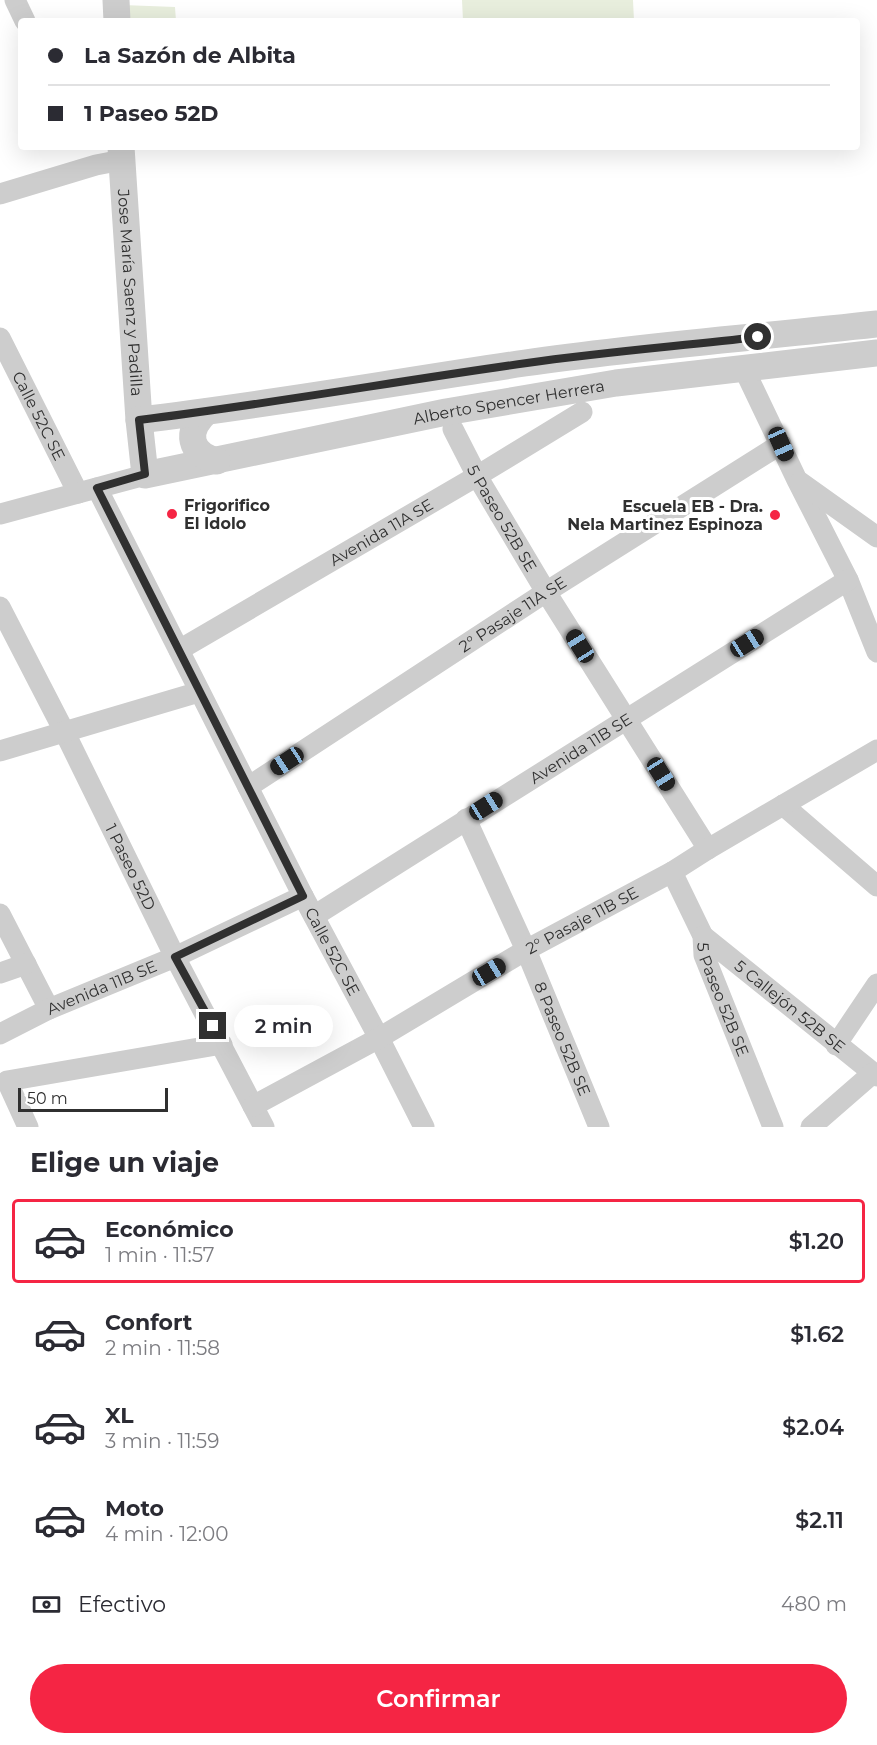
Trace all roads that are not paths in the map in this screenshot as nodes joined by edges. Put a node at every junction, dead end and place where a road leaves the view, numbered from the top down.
1 (15, 0) edge
2 (116, 0) edge
3 (24, 18) edge
4 (117, 18) edge
5 (107, 155) edge
6 (0, 194) edge
7 (877, 324) edge
8 (0, 338) edge
9 (877, 353) edge
10 (744, 369) junction
11 (582, 411) dead end
12 (206, 412) junction
13 (139, 420) junction
14 (453, 429) dead end
15 (781, 444) junction
16 (217, 461) junction
17 (145, 474) junction
18 (477, 476) junction
19 (797, 480) junction
20 (88, 490) junction
21 (0, 514) edge
22 (877, 537) edge
23 (848, 580) junction
24 (546, 592) junction
25 (0, 607) edge
26 (179, 650) junction
27 (877, 652) edge
28 (199, 692) junction
29 (626, 718) junction
30 (65, 733) junction
31 (877, 750) edge
32 (0, 751) edge
33 (248, 788) junction
34 (783, 805) junction
35 (466, 819) junction
36 (708, 849) junction
37 (672, 872) junction
38 (877, 886) edge
39 (303, 896) junction
40 (0, 914) edge
41 (314, 916) junction
42 (703, 936) junction
43 (526, 950) junction
44 (175, 957) junction
45 (26, 964) junction
46 (0, 973) edge
47 (877, 984) edge
48 (49, 1009) junction
49 (0, 1034) edge
50 (379, 1038) junction
51 (222, 1044) junction
52 (836, 1045) junction
53 (875, 1075) edge
54 (254, 1106) junction
55 (28, 1127) edge
56 (264, 1127) edge
57 (424, 1127) edge
58 (599, 1127) edge
59 (773, 1127) edge
60 (812, 1127) edge

1 - 3 street
2 - 4 street
5 - 6 street
5 - 13 street, Jose María Saenz y Padilla
7 - 12 street, Alberto Spencer Herrera
8 - 20 street, Calle 52C SE
9 - 10 street, Alberto Spencer Herrera
10 - 15 street
10 - 16 street, Alberto Spencer Herrera
11 - 18 street, Avenida 11A SE
12 - 13 street, Alberto Spencer Herrera
12 - 16 street
13 - 17 street, Jose María Saenz y Padilla
14 - 18 street, 5 Paseo 52B SE
15 - 19 street
15 - 24 street, 2° Pasaje 11A SE
16 - 17 street, Alberto Spencer Herrera
17 - 20 street
18 - 24 street, 5 Paseo 52B SE
18 - 26 street, Avenida 11A SE
19 - 22 street
19 - 23 street
20 - 21 street
20 - 26 street, Calle 52C SE
23 - 27 street
23 - 29 street, Avenida 11B SE
24 - 29 street, 5 Paseo 52B SE
24 - 33 street, 2° Pasaje 11A SE
25 - 30 street, 1 Paseo 52D
26 - 28 street, Calle 52C SE
28 - 30 street
28 - 33 street, Calle 52C SE
29 - 35 street, Avenida 11B SE
29 - 36 street, 5 Paseo 52B SE
30 - 32 street
30 - 44 street, 1 Paseo 52D
31 - 34 street, 2° Pasaje 11B SE
33 - 39 street, Calle 52C SE
34 - 36 street, 2° Pasaje 11B SE
34 - 38 street
35 - 41 street, Avenida 11B SE
35 - 43 street, 8 Paseo 52B SE
36 - 37 street, 2° Pasaje 11B SE
37 - 42 street, 5 Paseo 52B SE
37 - 43 street, 2° Pasaje 11B SE
39 - 41 street, Calle 52C SE
39 - 44 street, Avenida 11B SE
40 - 45 street
41 - 50 street, Calle 52C SE
42 - 52 street, 5 Callejón 52B SE
42 - 59 street, 5 Paseo 52B SE
43 - 50 street, 2° Pasaje 11B SE
43 - 58 street, 8 Paseo 52B SE
44 - 48 street, Avenida 11B SE
44 - 51 street, 1 Paseo 52D
45 - 46 street
45 - 48 street
47 - 52 street
48 - 49 street, Avenida 11B SE
50 - 54 street, 2° Pasaje 11B SE
50 - 57 street, Calle 52C SE
51 - 54 street, 1 Paseo 52D
51 - 55 street
52 - 53 street, 5 Callejón 52B SE
53 - 60 street
54 - 56 street, 1 Paseo 52D

